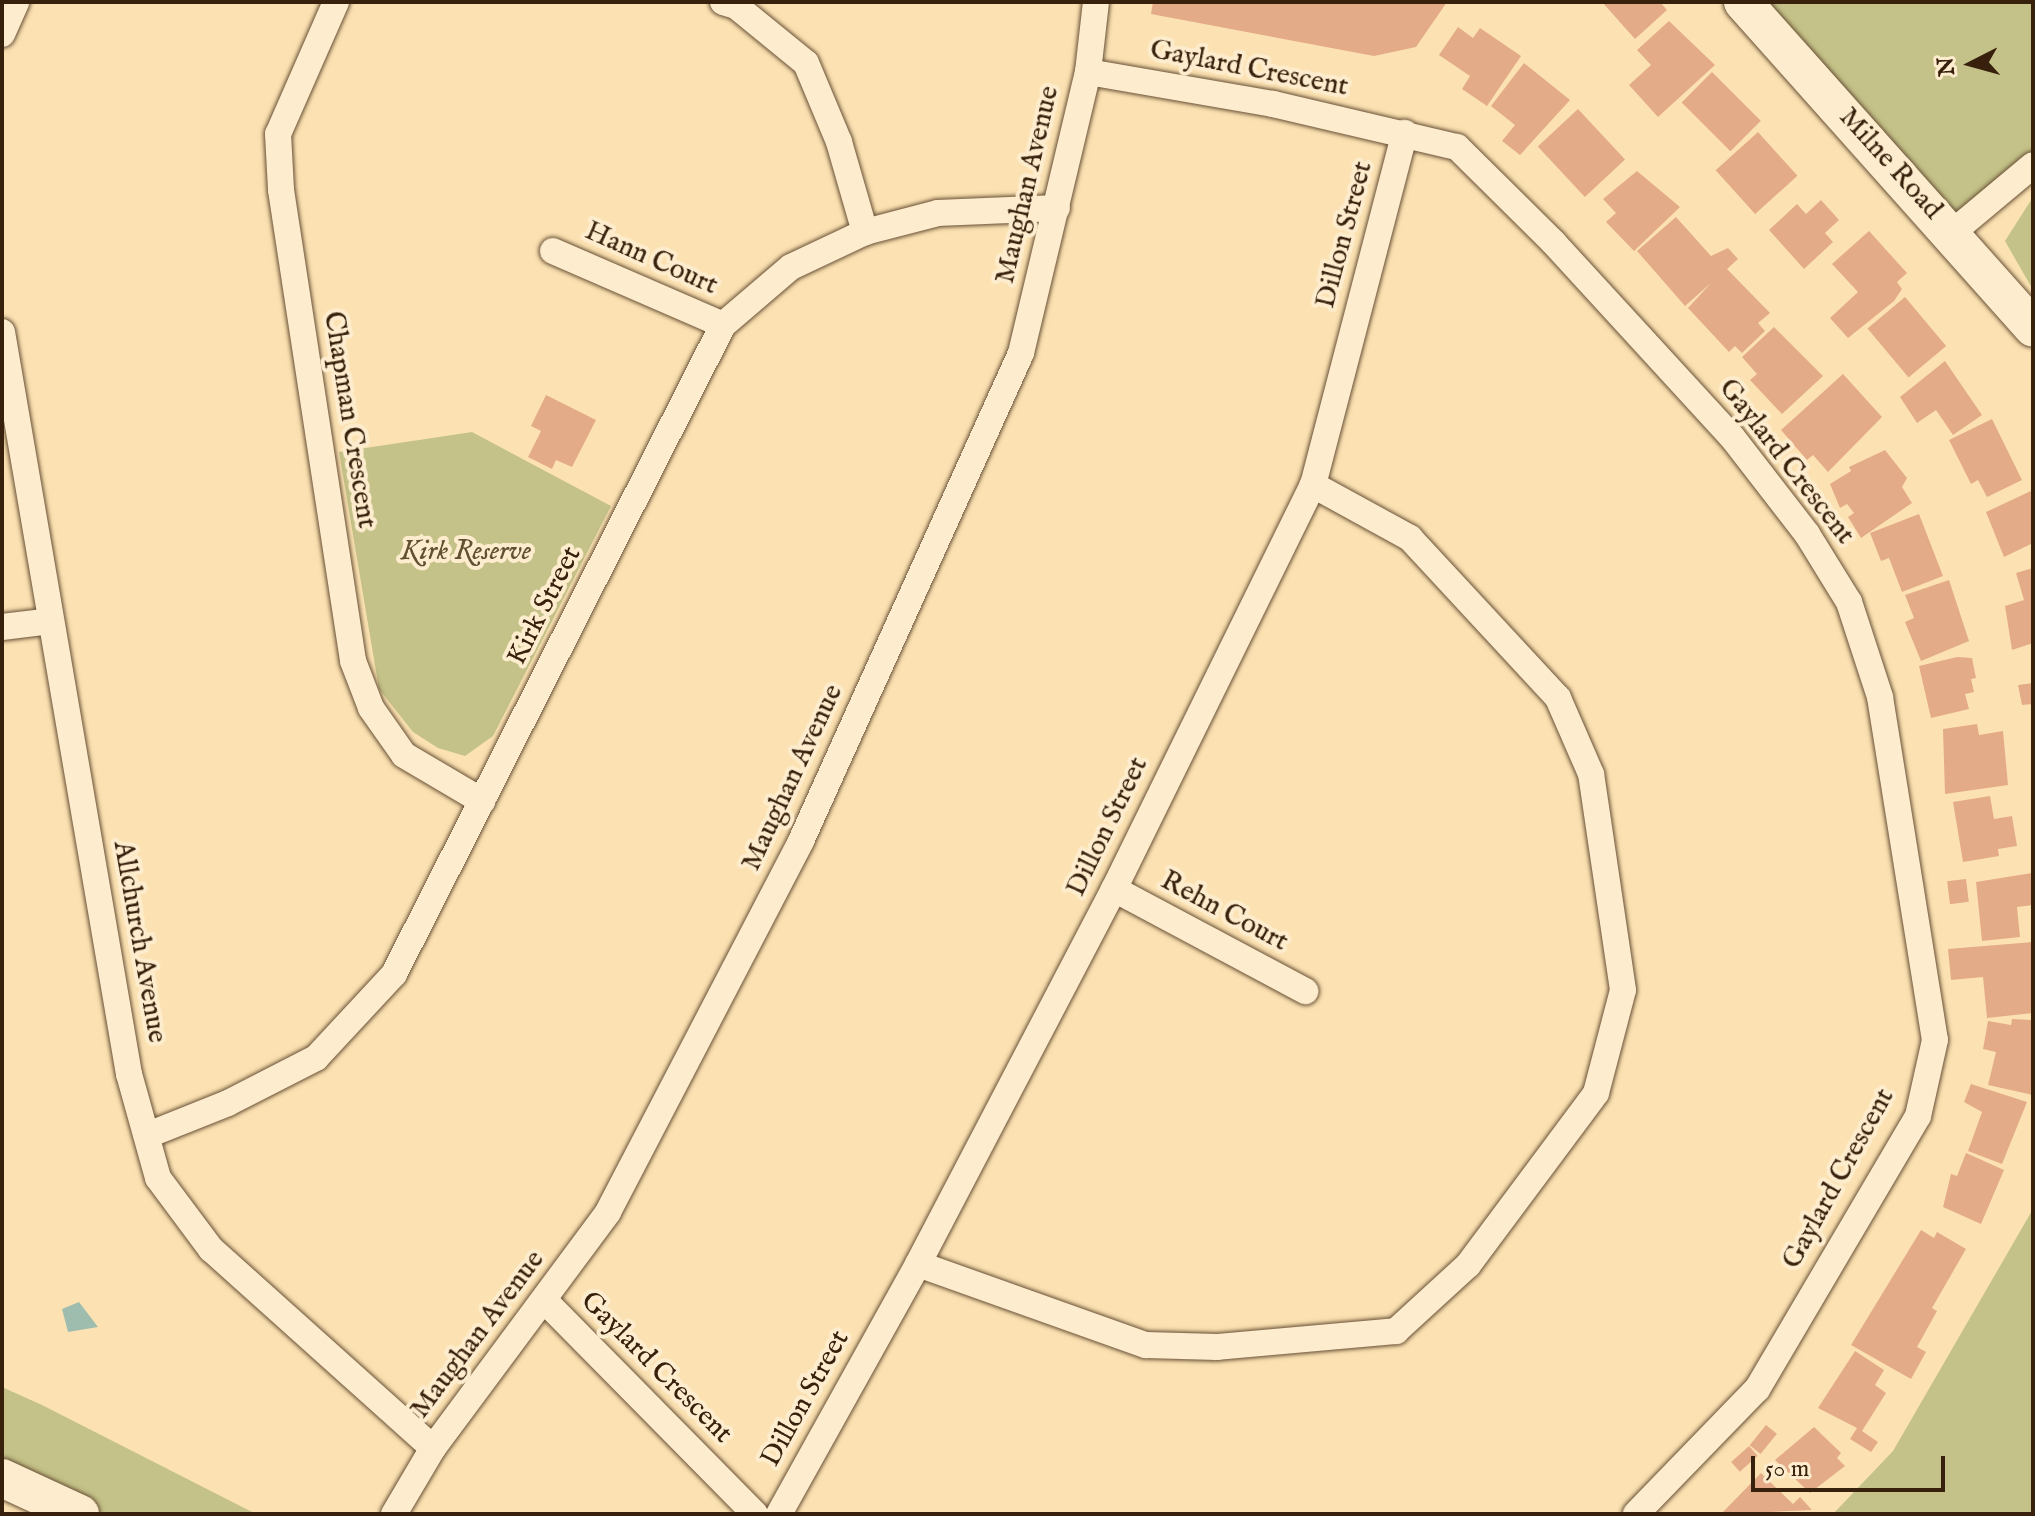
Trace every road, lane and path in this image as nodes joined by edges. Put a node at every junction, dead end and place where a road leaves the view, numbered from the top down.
1 (16, 2) edge
2 (336, 2) edge
3 (723, 2) edge
4 (1096, 2) edge
5 (1743, 2) edge
6 (2, 34) edge
7 (1088, 72) junction
8 (1405, 133) junction
9 (2033, 165) edge
10 (1057, 208) junction
11 (865, 232) junction
12 (1953, 232) junction
13 (553, 251) dead end
14 (723, 325) junction
15 (2033, 328) edge
16 (2, 332) edge
17 (1313, 485) junction
18 (51, 621) junction
19 (2, 627) edge
20 (482, 801) junction
21 (1114, 889) junction
22 (1305, 991) dead end
23 (148, 1135) junction
24 (918, 1264) junction
25 (545, 1301) junction
26 (433, 1448) junction
27 (2, 1478) edge
28 (80, 1514) edge
29 (394, 1514) edge
30 (755, 1514) edge
31 (779, 1514) edge
32 (1636, 1514) edge

1 - 6 street
2 - 20 street, Chapman Crescent
3 - 11 street
4 - 7 street, Maughan Avenue
5 - 12 main road, Milne Road
7 - 8 street, Gaylard Crescent
7 - 10 street, Maughan Avenue
8 - 17 street, Dillon Street
8 - 32 street, Gaylard Crescent
9 - 12 street
10 - 11 street, Kirk Street
10 - 25 street, Maughan Avenue
11 - 14 street, Kirk Street
12 - 15 main road, Milne Road
13 - 14 street, Hann Court
14 - 20 street, Kirk Street
16 - 18 street, Allchurch Avenue
17 - 21 street, Dillon Street
17 - 24 street
18 - 19 street
18 - 23 street, Allchurch Avenue
20 - 23 street, Kirk Street
21 - 22 street, Rehn Court
21 - 24 street, Dillon Street
23 - 26 street, Allchurch Avenue
24 - 31 street, Dillon Street
25 - 26 street, Maughan Avenue
25 - 30 street, Gaylard Crescent
26 - 29 street, Maughan Avenue
27 - 28 main road

